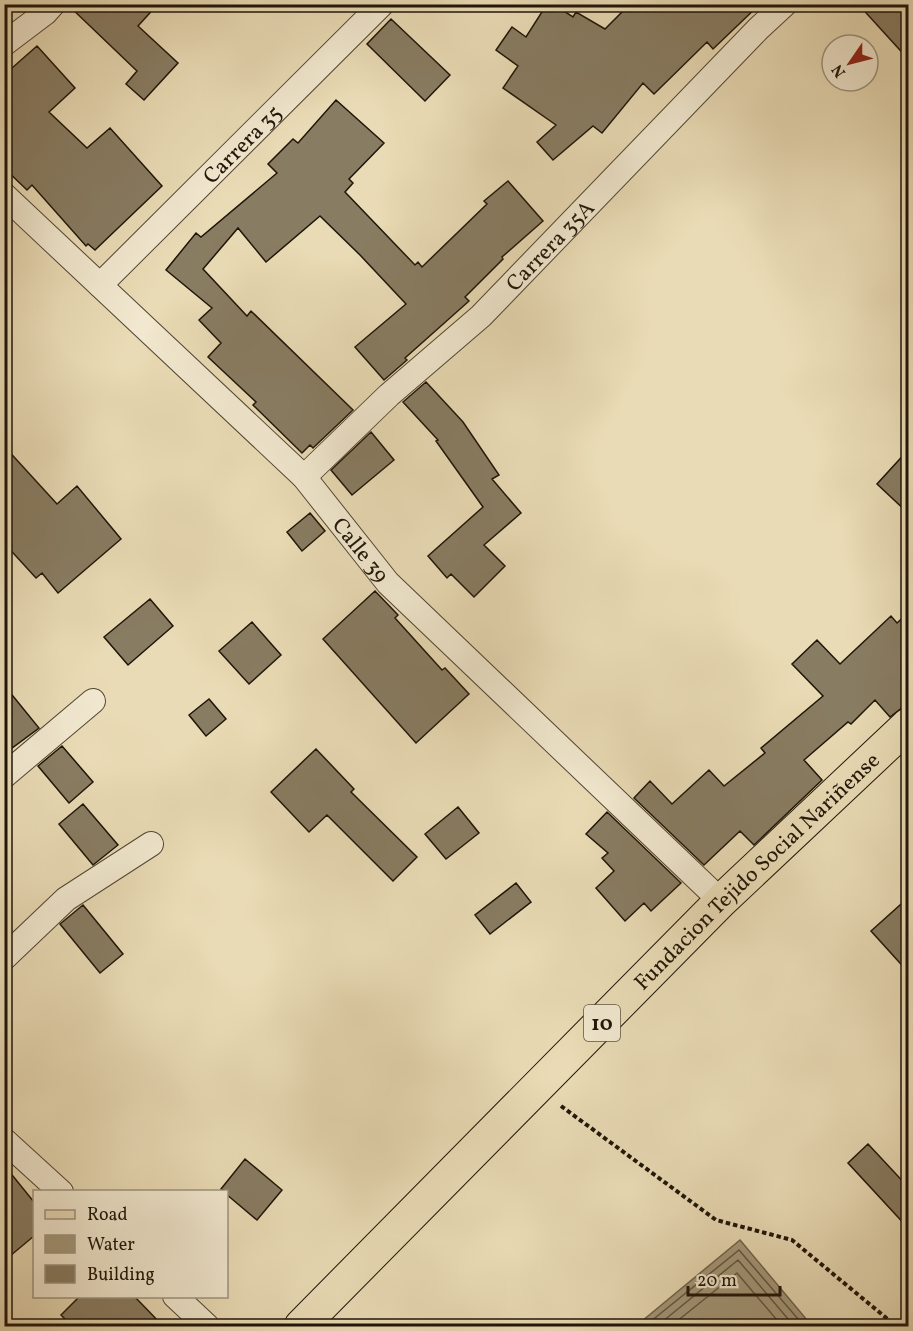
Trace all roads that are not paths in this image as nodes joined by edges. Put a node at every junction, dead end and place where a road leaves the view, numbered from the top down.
1 (53, 4) edge
2 (382, 4) edge
3 (785, 4) edge
4 (4, 44) edge
5 (4, 195) edge
6 (100, 285) junction
7 (304, 477) junction
8 (93, 701) dead end
9 (909, 725) edge
10 (4, 776) edge
11 (151, 844) dead end
12 (722, 901) junction
13 (4, 958) edge
14 (4, 1140) edge
15 (60, 1190) edge
16 (177, 1298) edge
17 (207, 1326) edge
18 (301, 1326) edge

1 - 4 street
2 - 6 street, Carrera 35
3 - 7 street, Carrera 35A
5 - 6 street, Calle 39
6 - 7 street, Calle 39
7 - 12 street, Calle 39
8 - 10 street
9 - 12 main road, Fundacion Tejido Social Nariñense / 10
11 - 13 street
12 - 18 main road, Fundacion Tejido Social Nariñense / 10
14 - 15 street
16 - 17 street

